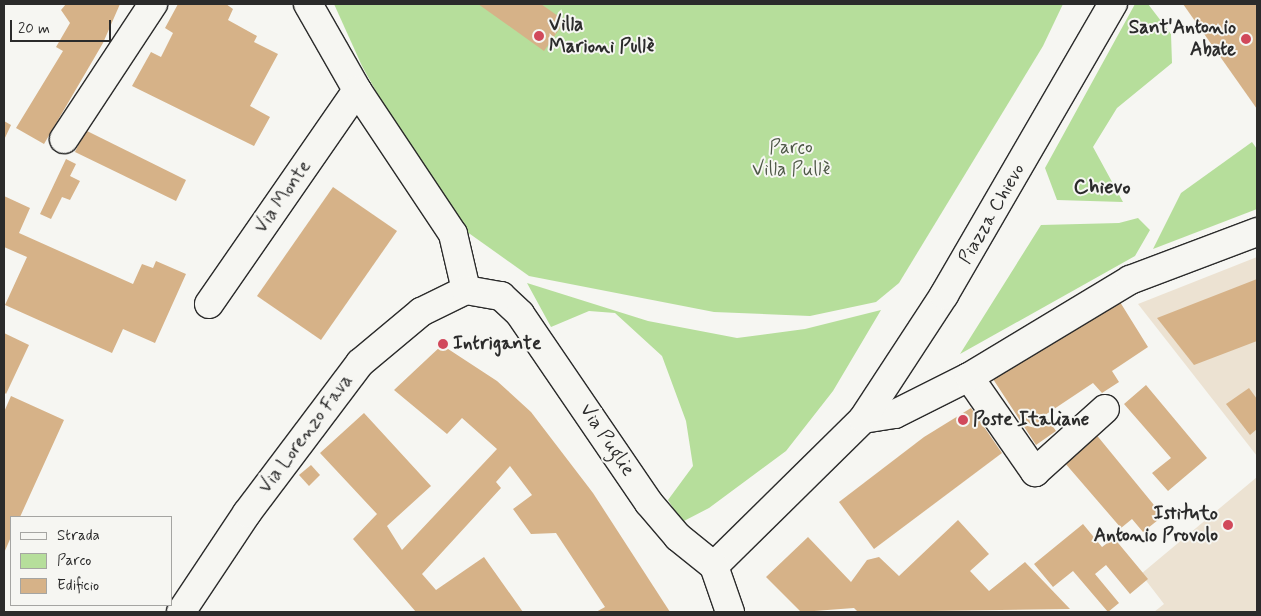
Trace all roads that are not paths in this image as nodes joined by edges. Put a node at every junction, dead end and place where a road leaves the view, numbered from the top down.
1 (152, 4) edge
2 (308, 4) edge
3 (1113, 4) edge
4 (358, 90) junction
5 (64, 138) dead end
6 (1257, 232) edge
7 (466, 290) junction
8 (209, 304) dead end
9 (969, 377) junction
10 (1105, 409) dead end
11 (863, 419) junction
12 (714, 566) junction
13 (181, 612) edge
14 (730, 612) edge

1 - 5 street
2 - 4 street
3 - 11 street, Piazza Chievo
4 - 7 street
4 - 8 street, Via Monte
6 - 9 street
7 - 12 street, Via Puglie
7 - 13 street, Via Lorenzo Fava
9 - 10 street
9 - 11 street
11 - 12 street, Piazza Chievo
12 - 14 street

